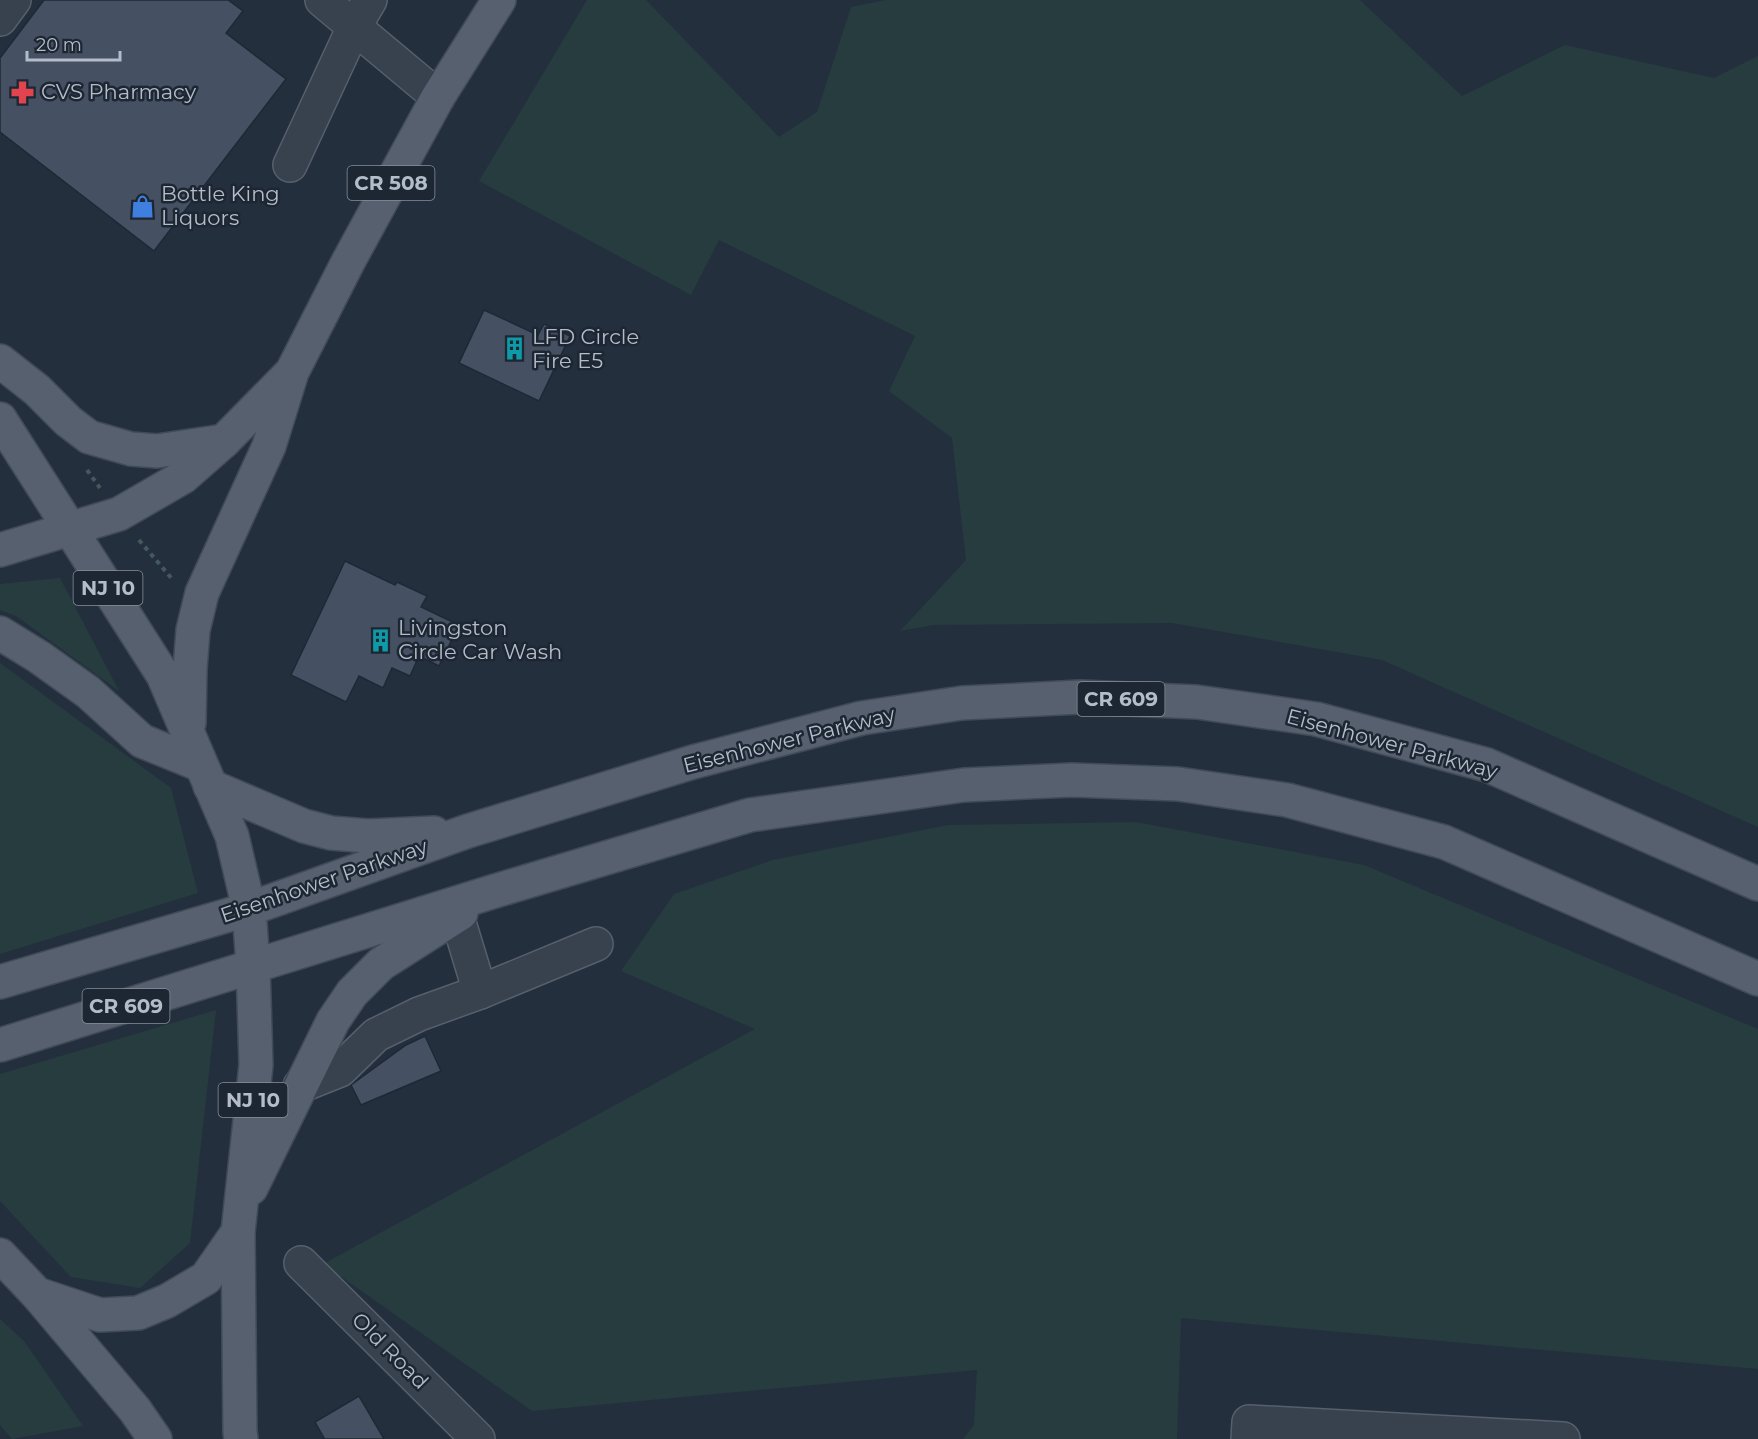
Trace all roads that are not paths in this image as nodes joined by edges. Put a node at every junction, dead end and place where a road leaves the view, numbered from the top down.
1 (14, 0) edge
2 (322, 0) edge
3 (499, 0) edge
4 (362, 13) edge
5 (0, 19) edge
6 (438, 97) junction
7 (290, 165) dead end
8 (0, 361) edge
9 (292, 372) junction
10 (0, 419) edge
11 (224, 441) junction
12 (72, 530) junction
13 (0, 550) edge
14 (0, 633) edge
15 (188, 734) junction
16 (206, 775) junction
17 (468, 831) junction
18 (1758, 884) edge
19 (495, 891) junction
20 (249, 909) junction
21 (457, 916) junction
22 (597, 944) dead end
23 (253, 966) junction
24 (1758, 979) edge
25 (0, 982) edge
26 (480, 992) junction
27 (0, 1045) edge
28 (300, 1086) junction
29 (240, 1221) junction
30 (0, 1255) edge
31 (302, 1263) dead end
32 (38, 1294) junction
33 (133, 1424) edge
34 (155, 1439) edge
35 (241, 1439) edge
36 (478, 1439) edge
37 (1248, 1439) edge
38 (1563, 1439) edge

1 - 5 street
2 - 4 street
3 - 6 main road, CR 508
4 - 6 street
4 - 7 street
6 - 9 main road, CR 508
8 - 11 main road
9 - 11 main road, CR 508
9 - 15 main road, CR 508
10 - 12 main road, NJ 10
11 - 12 main road, CR 508
12 - 13 main road, CR 508
12 - 15 main road, NJ 10
14 - 16 main road
15 - 16 main road, NJ 10
16 - 17 main road
16 - 20 main road, NJ 10
17 - 18 main road, Eisenhower Parkway / CR 609
17 - 20 main road, Eisenhower Parkway / CR 609
19 - 21 main road
19 - 23 main road, CR 609
19 - 24 main road, CR 609
20 - 23 main road, NJ 10
20 - 25 main road, Eisenhower Parkway / CR 609
21 - 26 street
21 - 28 main road
22 - 26 street
23 - 27 main road, CR 609
23 - 29 main road, NJ 10
26 - 28 street
28 - 29 main road
29 - 32 main road
29 - 35 main road, NJ 10
30 - 32 main road
31 - 36 street, Old Road
32 - 33 main road
33 - 34 main road
37 - 38 street

